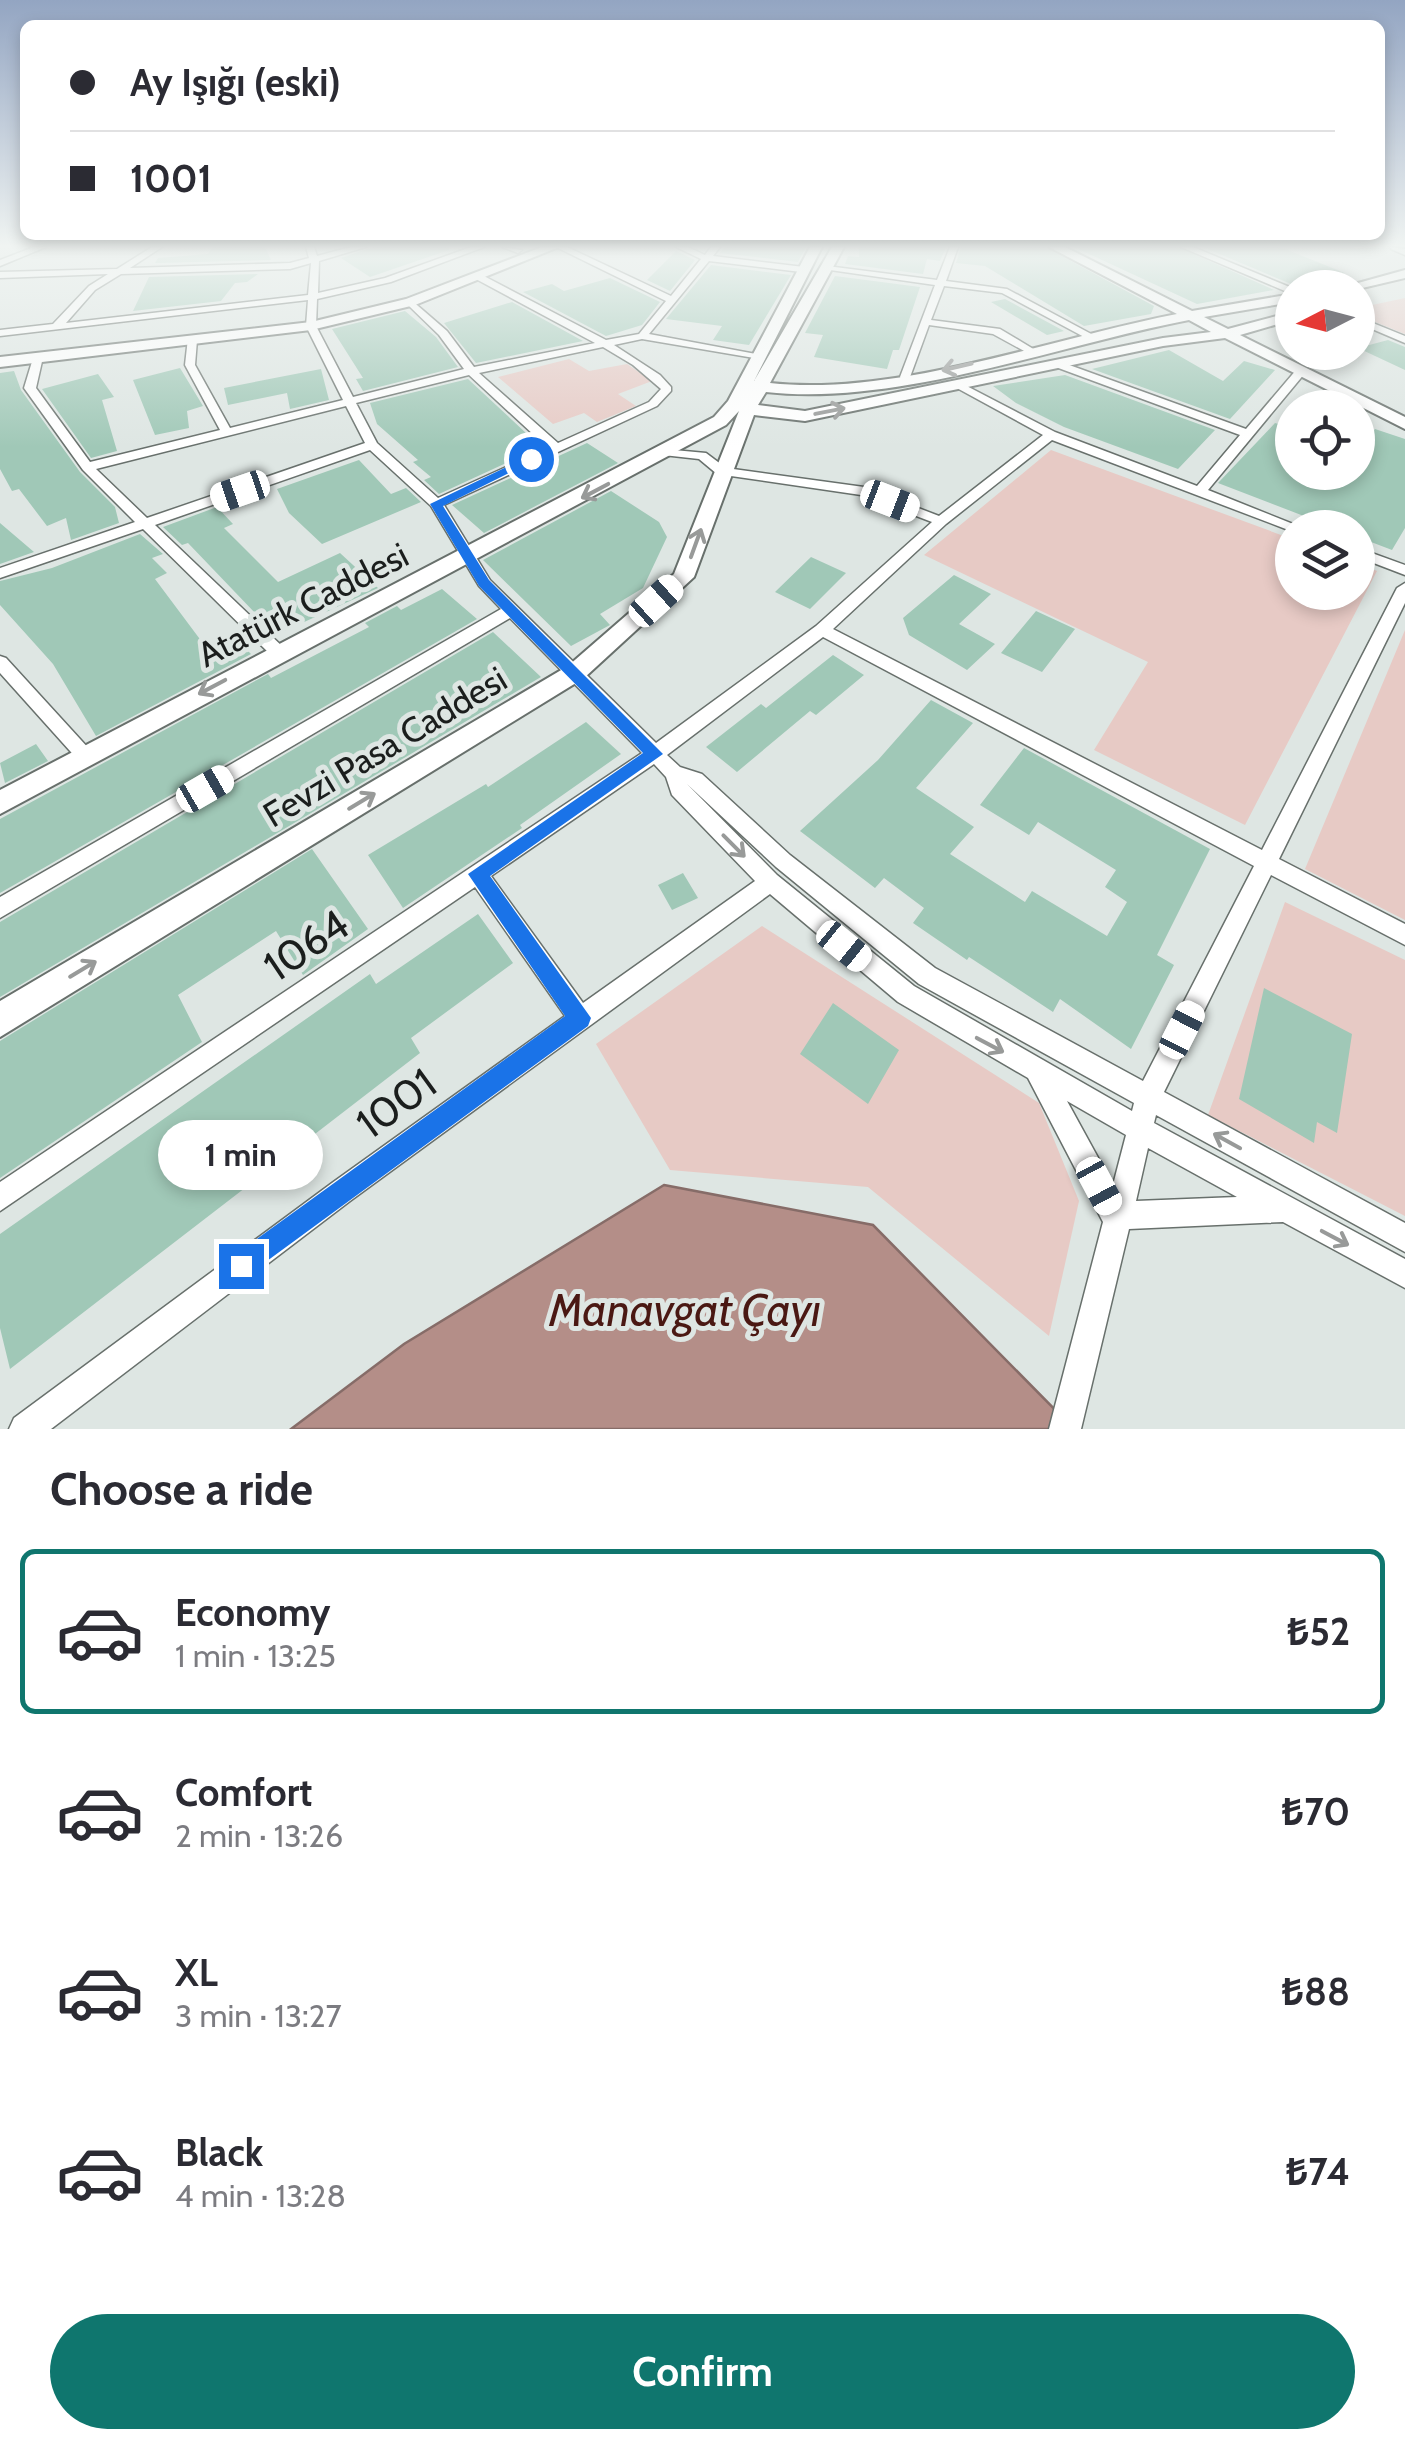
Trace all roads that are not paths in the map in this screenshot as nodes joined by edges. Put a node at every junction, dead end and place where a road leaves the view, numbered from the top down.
1 (68, 314) edge
2 (174, 314) edge
3 (313, 314) edge
4 (333, 314) edge
5 (346, 314) edge
6 (422, 314) edge
7 (546, 314) edge
8 (661, 314) edge
9 (778, 314) edge
10 (793, 314) edge
11 (929, 314) edge
12 (1047, 314) edge
13 (1186, 314) joint
14 (312, 320) junction
15 (1275, 321) edge
16 (926, 322) junction
17 (56, 327) junction
18 (1375, 327) edge
19 (0, 333) edge
20 (1226, 334) junction
21 (642, 336) junction
22 (1090, 336) junction
23 (192, 340) junction
24 (1405, 340) edge
25 (602, 344) junction
26 (1030, 350) junction
27 (0, 353) edge
28 (756, 357) junction
29 (38, 358) junction
30 (0, 362) edge
31 (1057, 364) junction
32 (471, 371) junction
33 (1301, 371) junction
34 (905, 377) junction
35 (959, 386) junction
36 (746, 396) junction
37 (354, 402) junction
38 (1405, 424) edge
39 (225, 429) junction
40 (1248, 434) junction
41 (1051, 435) junction
42 (372, 445) junction
43 (555, 447) junction
44 (667, 452) junction
45 (87, 467) junction
46 (722, 471) junction
47 (1200, 490) junction
48 (436, 504) junction
49 (1275, 520) edge
50 (940, 521) junction
51 (144, 524) junction
52 (471, 556) junction
53 (1375, 559) edge
54 (1405, 570) edge
55 (0, 573) edge
56 (1405, 588) edge
57 (512, 610) junction
58 (822, 630) junction
59 (278, 652) junction
60 (0, 662) edge
61 (576, 672) junction
62 (655, 754) junction
63 (85, 756) junction
64 (674, 772) junction
65 (0, 803) edge
66 (1266, 861) junction
67 (478, 874) junction
68 (770, 882) junction
69 (0, 908) edge
70 (1405, 935) edge
71 (580, 1018) junction
72 (0, 1020) edge
73 (1036, 1069) junction
74 (1148, 1098) junction
75 (1140, 1130) junction
76 (0, 1198) edge
77 (1283, 1209) junction
78 (1115, 1216) junction
79 (1405, 1238) edge
80 (1405, 1274) edge
81 (24, 1429) edge
82 (1065, 1429) edge

1 - 17 street
2 - 17 street
3 - 14 street
4 - 14 street
5 - 14 street
6 - 32 street
7 - 25 street
8 - 21 street
9 - 28 street, Fevzi Pasa Caddesi
10 - 36 street, Fevzi Pasa Caddesi
11 - 16 street
12 - 22 street
13 - 20 street
13 - 22 street
14 - 23 street
14 - 27 street
14 - 37 street
15 - 20 street
16 - 26 street
16 - 34 street
17 - 19 street
18 - 24 street
20 - 31 street
20 - 33 street
21 - 25 street
21 - 28 street
22 - 26 street
23 - 29 street
23 - 39 street
25 - 32 street
25 - 43 street
26 -> 34 street
28 - 36 street, Fevzi Pasa Caddesi
29 - 30 street
29 - 45 street
31 - 35 street
31 - 40 street
32 - 37 street
32 - 43 street
33 - 38 street
33 - 40 street
34 - 36 street
36 -> 35 street
35 - 41 street
36 - 44 street, Atatürk Caddesi
36 - 46 street, Fevzi Pasa Caddesi
37 - 39 street
37 - 42 street
39 - 45 street
40 - 47 street
41 - 47 street
41 - 50 street, 1064
42 - 48 street
42 - 51 street
43 - 48 street
44 - 46 street
44 -> 52 street, Atatürk Caddesi
45 - 51 street
46 - 50 street
61 -> 46 street, Fevzi Pasa Caddesi
47 - 49 street
48 - 52 street
50 - 58 street, 1064
51 - 55 street
51 - 59 street
52 - 57 street
52 - 59 street, Atatürk Caddesi
53 - 54 street
56 - 66 street
57 - 61 street
57 - 69 street
58 - 62 street, 1064
58 - 66 street
59 -> 63 street, Atatürk Caddesi
60 - 63 street
61 - 62 street
72 -> 61 street, Fevzi Pasa Caddesi
62 - 64 street
62 - 67 street, 1064
63 - 65 street, Atatürk Caddesi
64 -> 68 street
64 - 74 street
66 - 70 street
66 - 74 street
67 - 71 street
67 - 76 street, 1064
68 - 71 street, 1001
68 -> 73 street
71 - 81 street, 1001
73 - 75 street
73 - 78 street
74 - 75 street
79 -> 74 street
75 - 77 street
75 - 78 street
77 - 78 street
77 -> 80 street
78 - 82 street

